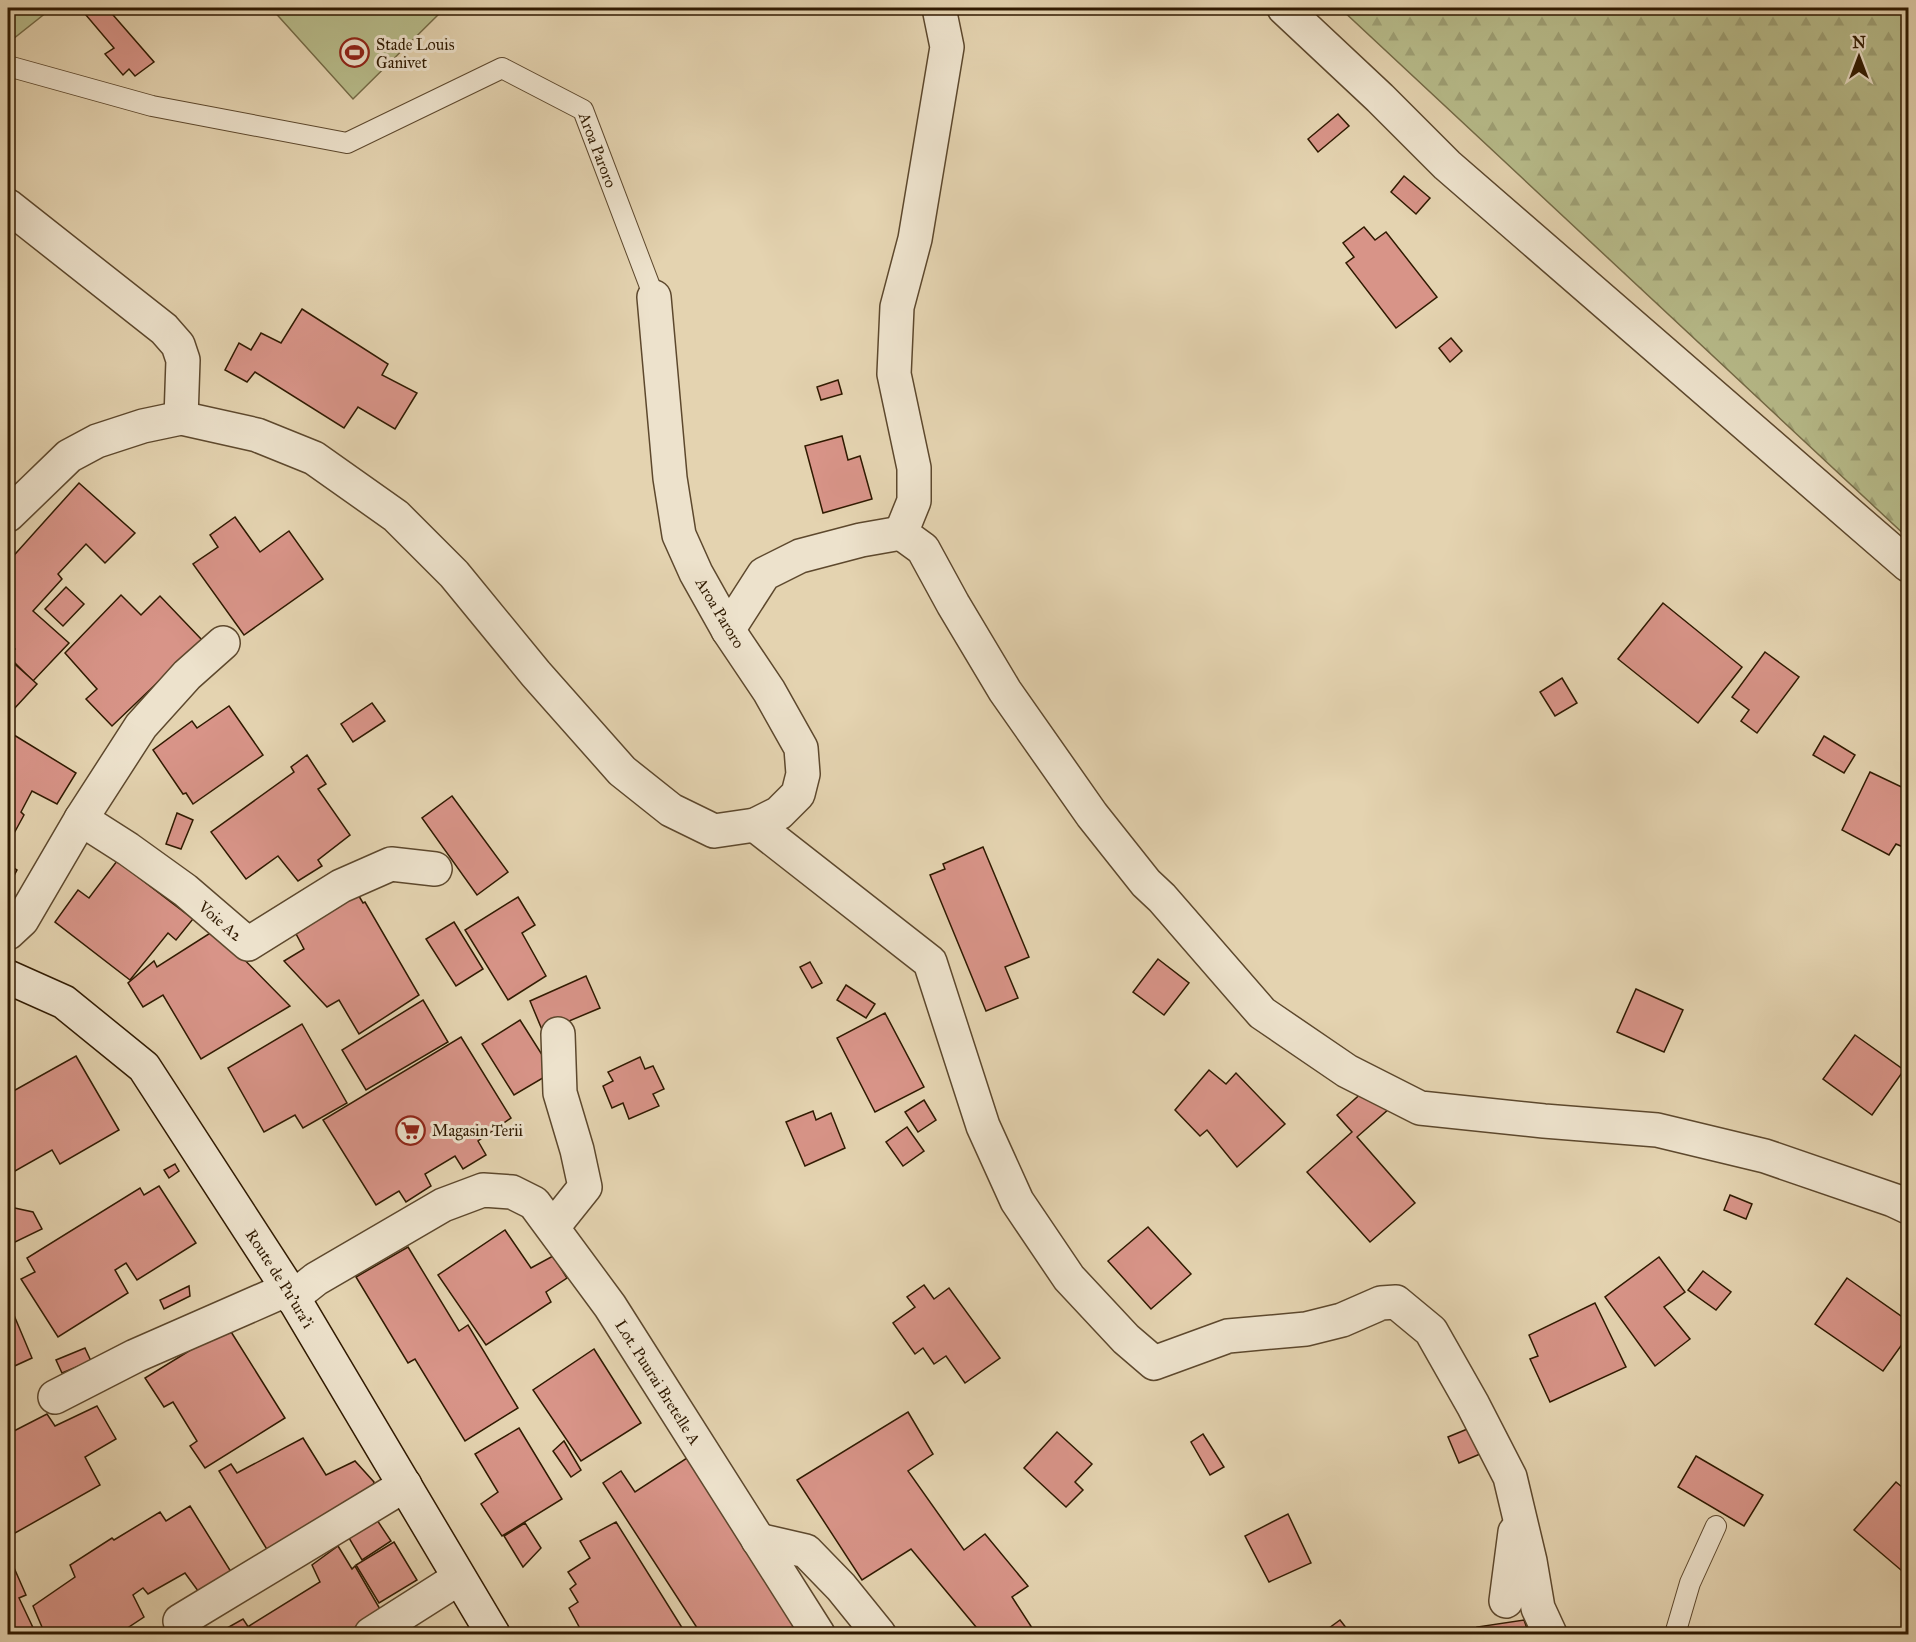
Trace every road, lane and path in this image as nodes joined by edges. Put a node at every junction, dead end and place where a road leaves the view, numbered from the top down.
1 (939, 8) edge
2 (1284, 8) edge
3 (8, 66) edge
4 (8, 207) edge
5 (654, 297) joint
6 (181, 418) junction
7 (8, 515) edge
8 (901, 533) junction
9 (1908, 565) edge
10 (728, 630) junction
11 (223, 643) dead end
12 (81, 819) junction
13 (755, 825) junction
14 (435, 869) dead end
15 (8, 933) edge
16 (8, 977) edge
17 (558, 1034) dead end
18 (1908, 1208) edge
19 (552, 1227) junction
20 (290, 1294) junction
21 (55, 1397) dead end
22 (1510, 1476) junction
23 (405, 1485) junction
24 (1716, 1526) dead end
25 (758, 1540) junction
26 (459, 1578) junction
27 (1506, 1601) dead end
28 (180, 1621) dead end
29 (371, 1635) edge
30 (493, 1635) edge
31 (818, 1635) edge
32 (879, 1635) edge
33 (1550, 1635) edge
34 (1675, 1635) edge

1 - 8 street
2 - 9 street
3 - 5 lane, Aroa Paroro
4 - 6 street
5 - 10 street, Aroa Paroro
6 - 7 street
6 - 13 street, Aroa Paroro
8 - 10 street
8 - 18 street
10 - 13 street, Aroa Paroro
11 - 12 street
12 - 14 street, Voie A2
12 - 15 street
13 - 22 street
16 - 20 street, Route de Pu'ura'i
17 - 19 street
19 - 20 street, Lot. Puurai Bretelle A
19 - 25 street, Lot. Puurai Bretelle A
20 - 21 street, Lot. Puurai Bretelle A
20 - 23 street, Route de Pu'ura'i
22 - 27 street
22 - 33 street
23 - 26 street, Route de Pu'ura'i
23 - 28 street
24 - 34 lane
25 - 31 street, Lot. Puurai Bretelle A
25 - 32 street
26 - 29 street
26 - 30 street, Route de Pu'ura'i

